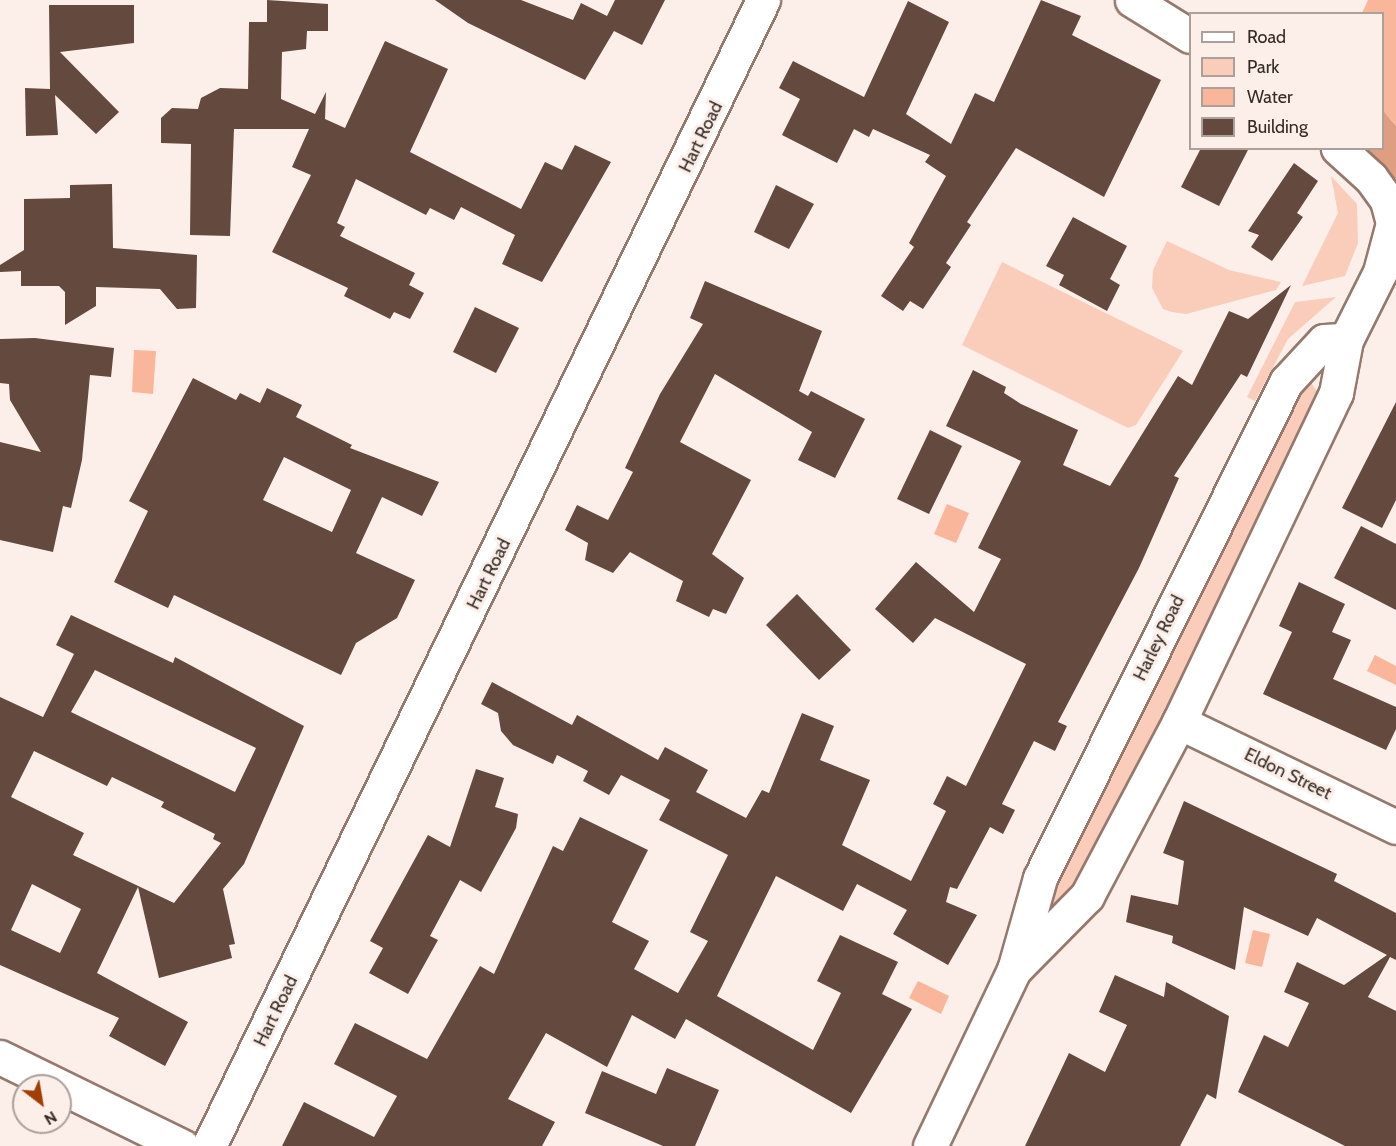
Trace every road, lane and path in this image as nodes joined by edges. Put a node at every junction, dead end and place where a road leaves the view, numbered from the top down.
1 (763, 0) edge
2 (1132, 0) edge
3 (1189, 35) edge
4 (1340, 150) edge
5 (1346, 340) junction
6 (1179, 722) junction
7 (1396, 827) edge
8 (1014, 970) junction
9 (0, 1057) edge
10 (182, 1146) edge
11 (209, 1146) edge
12 (930, 1146) edge

1 - 11 street, Hart Road
2 - 3 street
4 - 5 street, Harley Road
5 - 6 street, Harley Road
5 - 8 street, Harley Road
6 - 7 street, Eldon Street
6 - 8 street, Harley Road
8 - 12 street, Harley Road
9 - 10 street

